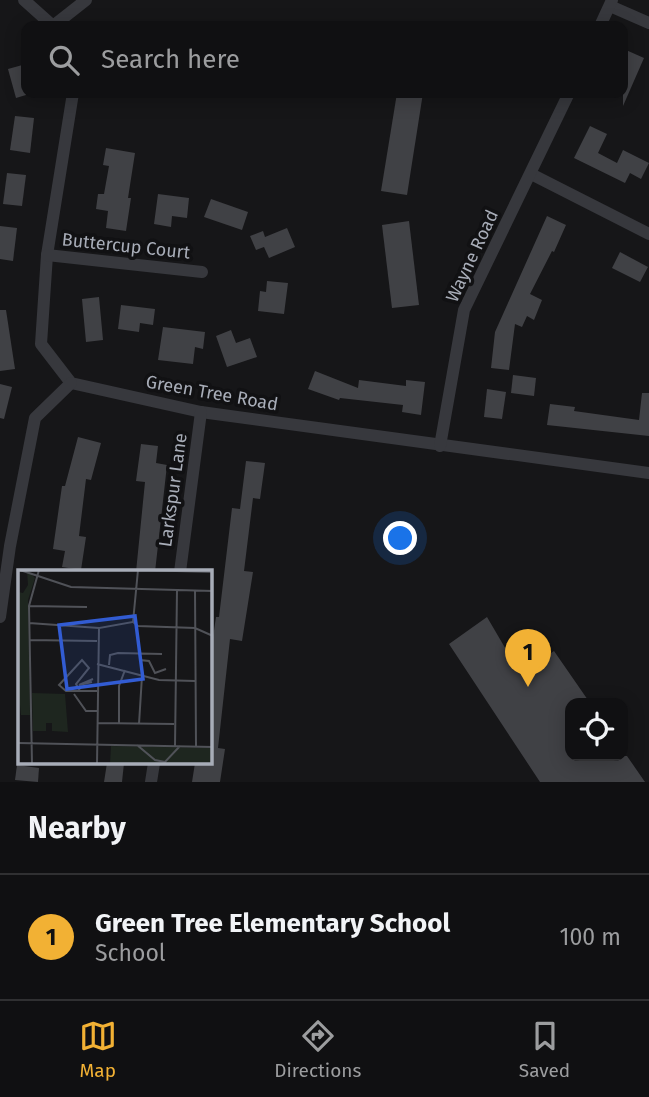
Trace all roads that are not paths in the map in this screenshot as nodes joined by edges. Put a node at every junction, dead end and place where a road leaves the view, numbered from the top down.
1 (23, 0) edge
2 (86, 0) edge
3 (611, 3) edge
4 (47, 21) edge
5 (59, 21) edge
6 (602, 21) edge
7 (649, 23) edge
8 (72, 98) edge
9 (567, 98) edge
10 (531, 174) junction
11 (649, 234) edge
12 (47, 255) junction
13 (202, 272) dead end
14 (71, 383) junction
15 (201, 412) junction
16 (440, 446) junction
17 (649, 473) edge
18 (5, 545) edge
19 (180, 570) edge
20 (0, 617) edge
21 (154, 764) edge
22 (152, 782) edge

1 - 4 street
2 - 5 street
3 - 6 street
3 - 7 street
8 - 12 street
9 - 10 street, Wayne Road
10 - 11 street
10 - 16 street, Wayne Road
12 - 13 street, Buttercup Court
12 - 14 street
14 - 15 street, Green Tree Road
14 - 18 street
15 - 16 street, Green Tree Road
15 - 19 street, Larkspur Lane
16 - 17 street, Green Tree Road
18 - 20 street
21 - 22 street

